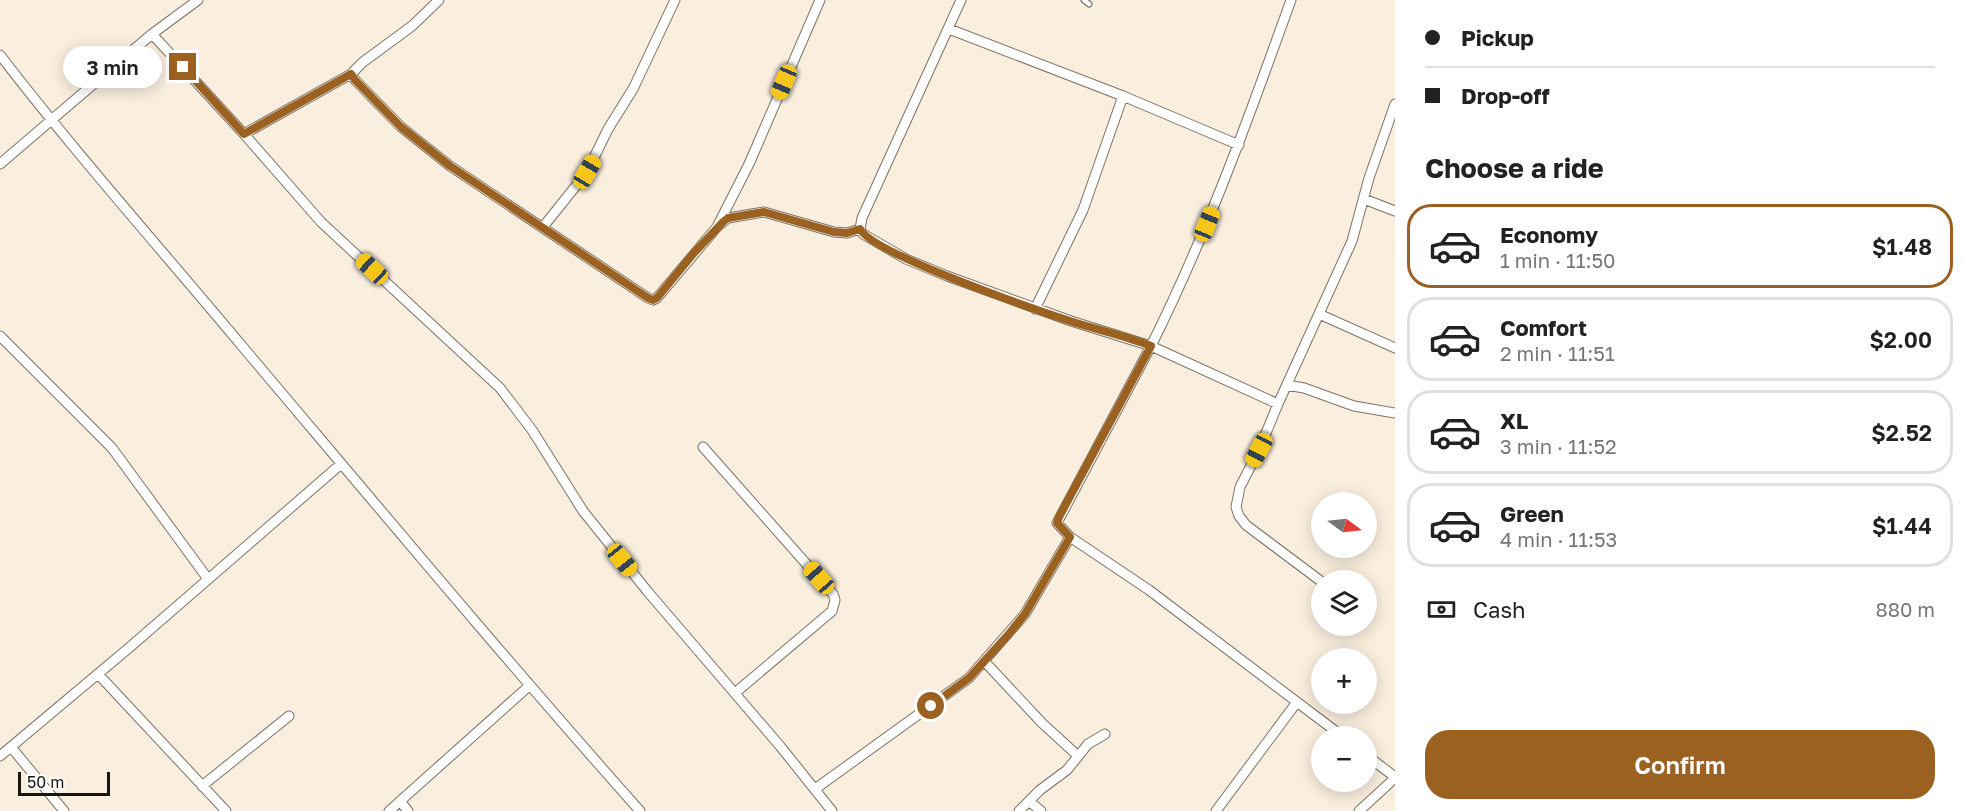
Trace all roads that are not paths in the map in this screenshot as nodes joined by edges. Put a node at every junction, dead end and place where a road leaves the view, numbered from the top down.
1 (198, 0) edge
2 (439, 0) edge
3 (675, 0) edge
4 (820, 0) edge
5 (961, 0) edge
6 (1291, 0) edge
7 (949, 29) junction
8 (152, 34) junction
9 (0, 55) edge
10 (351, 74) junction
11 (1123, 96) junction
12 (1395, 104) edge
13 (51, 122) junction
14 (244, 134) junction
15 (1239, 145) junction
16 (0, 164) edge
17 (1364, 199) junction
18 (1395, 211) edge
19 (543, 227) junction
20 (717, 227) junction
21 (860, 229) junction
22 (1035, 309) junction
23 (1319, 314) junction
24 (0, 336) edge
25 (1151, 346) junction
26 (1395, 348) edge
27 (1287, 385) junction
28 (1278, 404) junction
29 (1395, 413) edge
30 (703, 447) dead end
31 (340, 464) junction
32 (1070, 537) junction
33 (1311, 574) edge
34 (208, 579) junction
35 (984, 661) junction
36 (98, 674) junction
37 (529, 686) junction
38 (735, 693) junction
39 (1298, 702) junction
40 (289, 716) dead end
41 (1329, 726) edge
42 (1105, 734) dead end
43 (11, 747) junction
44 (1077, 755) junction
45 (0, 756) edge
46 (1377, 763) edge
47 (1395, 777) edge
48 (202, 786) junction
49 (815, 789) junction
50 (400, 801) junction
51 (1030, 802) junction
52 (64, 811) edge
53 (226, 811) edge
54 (388, 811) edge
55 (408, 811) edge
56 (640, 811) edge
57 (832, 811) edge
58 (1019, 811) edge
59 (1041, 811) edge
60 (1216, 811) edge
61 (1359, 811) edge

1 - 8 street
2 - 10 street
3 - 19 street
4 - 20 street
5 - 7 street
6 - 15 street
7 - 11 street
7 - 21 street
8 - 13 street
8 - 14 street
9 - 13 street
10 - 14 street
10 - 19 street
11 - 15 street
11 - 22 street
12 - 17 street
13 - 16 street
13 - 31 street
14 - 38 street
15 - 25 street
17 - 18 street
17 - 23 street
19 - 20 street
20 - 21 street
21 - 22 street
22 - 25 street
23 - 26 street
23 - 27 street
24 - 34 street
25 - 28 street
25 - 32 street
27 - 28 street
27 - 29 street
28 - 33 street
30 - 38 street
31 - 34 street
31 - 37 street
32 - 35 street
32 - 39 street
34 - 36 street
35 - 44 street
35 - 49 street
36 - 43 street
36 - 48 street
37 - 50 street
37 - 56 street
38 - 49 street
39 - 41 street
39 - 60 street
40 - 48 street
42 - 44 street
43 - 45 street
43 - 52 street
44 - 51 street
46 - 47 street
47 - 61 street
48 - 53 street
49 - 57 street
50 - 54 street
50 - 55 street
51 - 58 street
51 - 59 street

